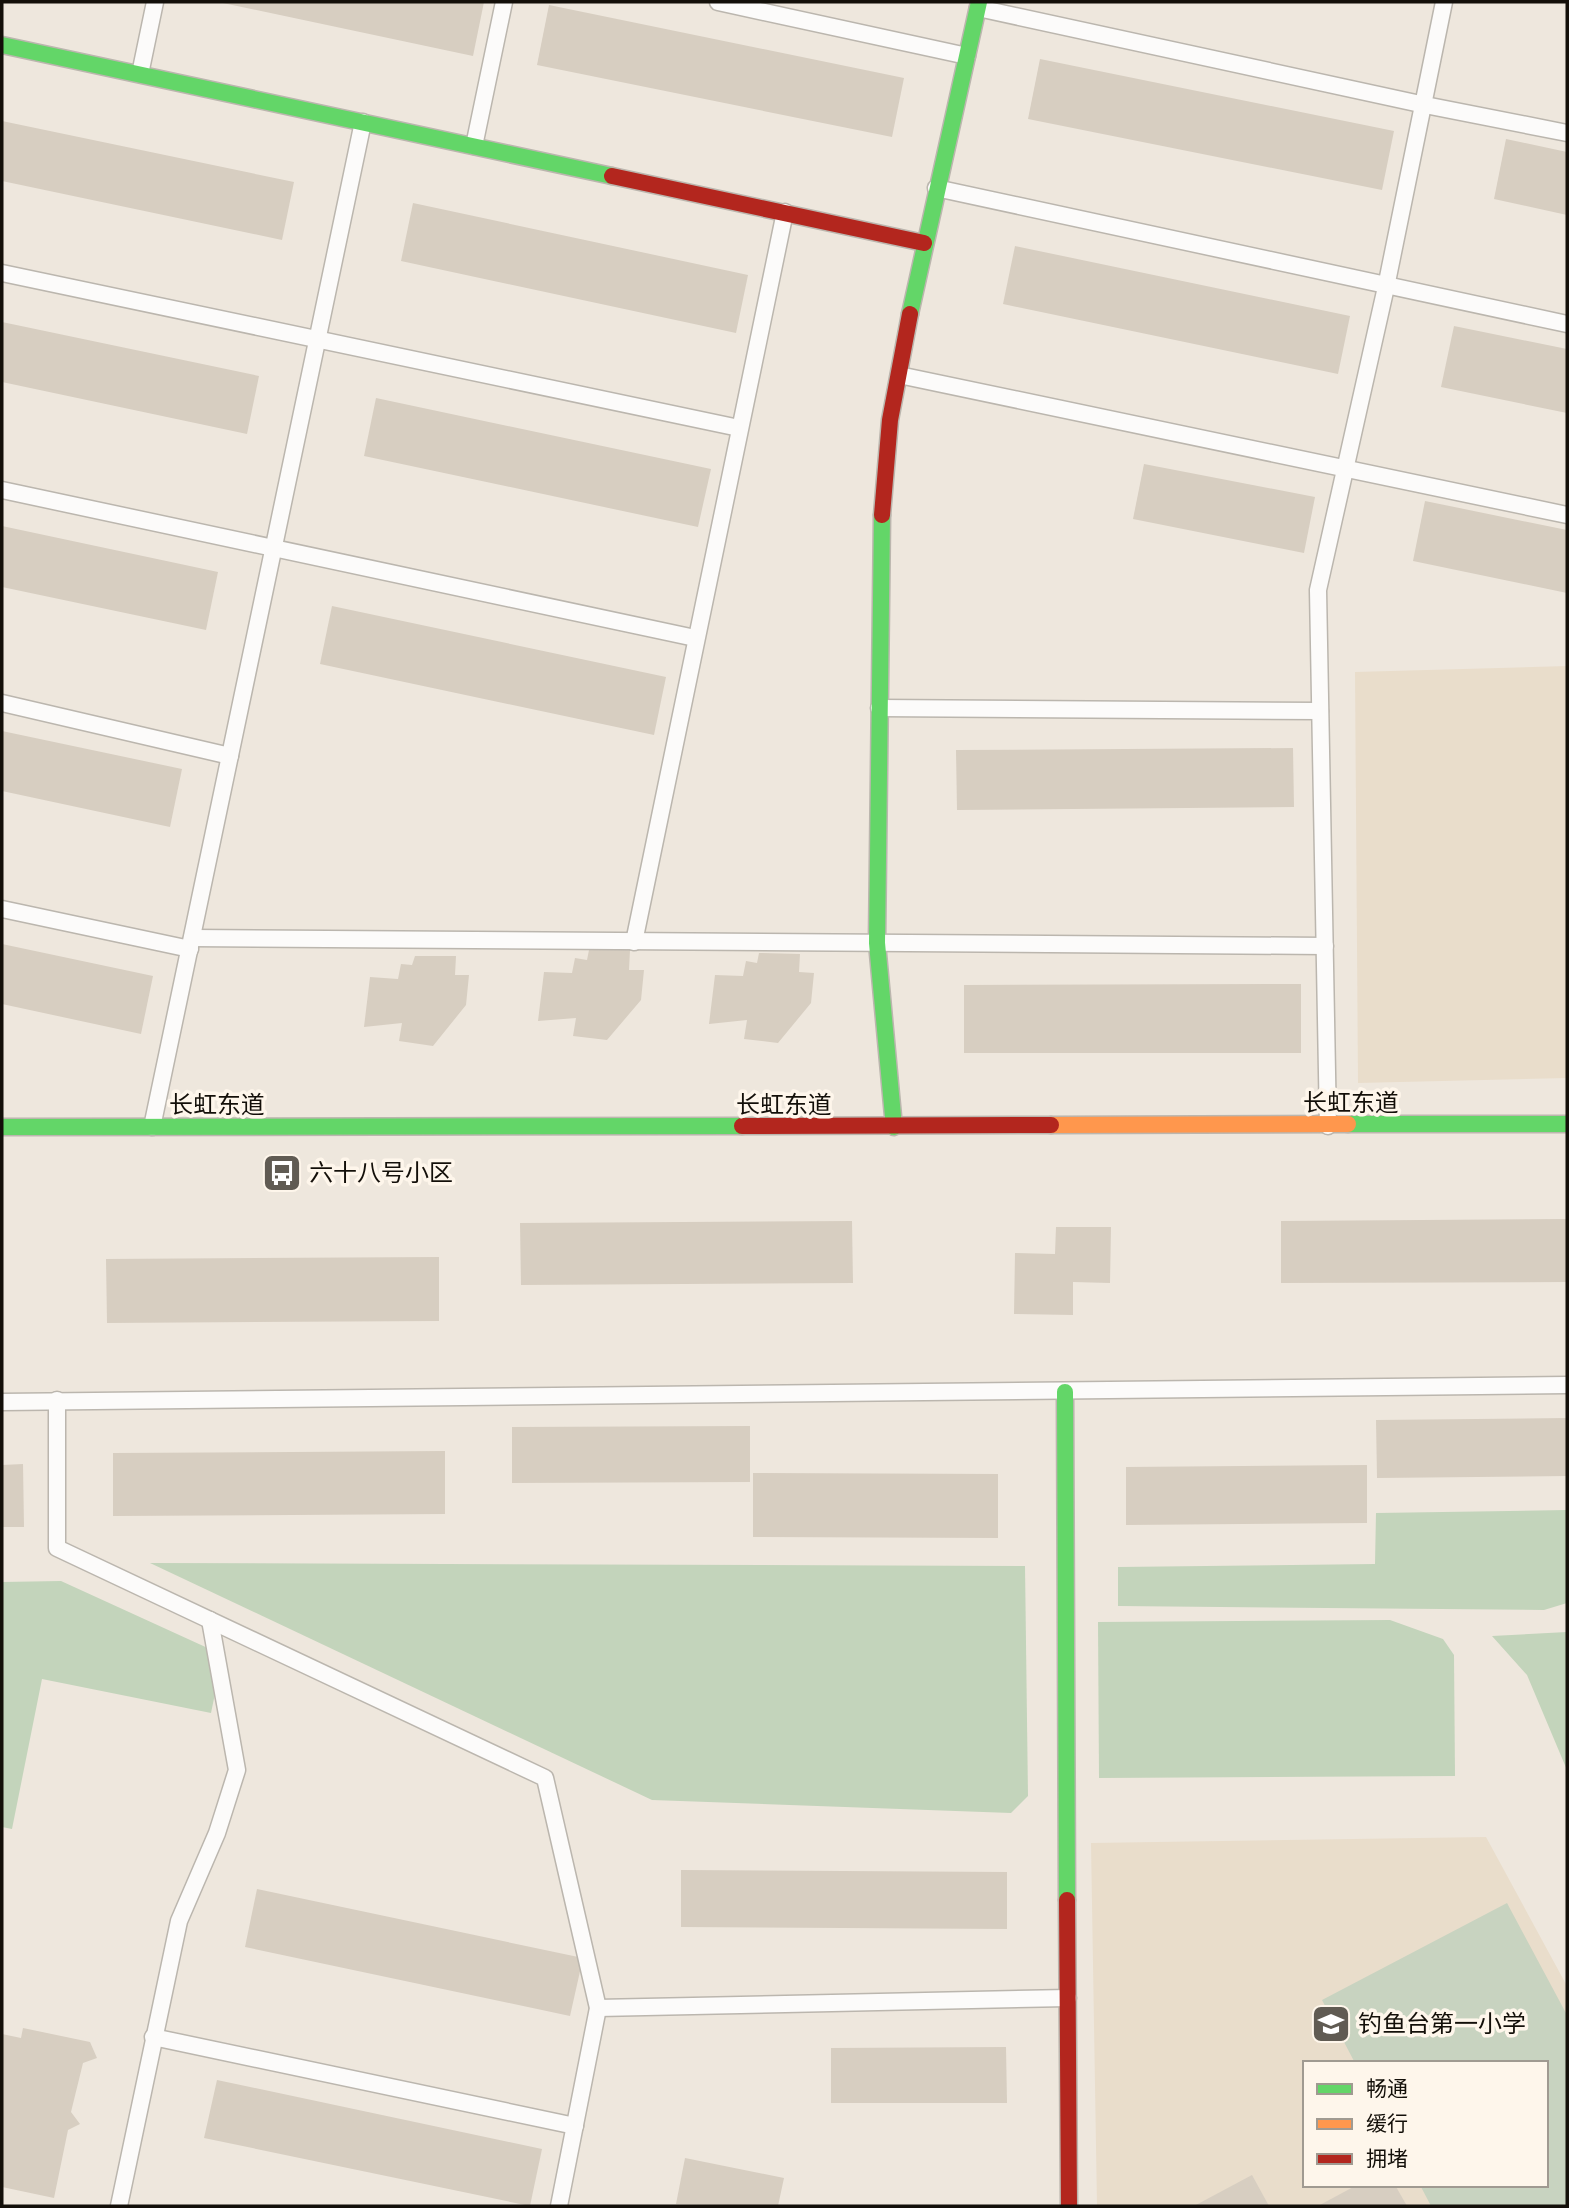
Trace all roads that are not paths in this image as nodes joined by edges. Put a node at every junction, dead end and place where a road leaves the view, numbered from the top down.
1 (155, 2) edge
2 (504, 2) edge
3 (718, 2) edge
4 (1444, 2) edge
5 (979, 5) edge
6 (2, 45) edge
7 (967, 56) junction
8 (140, 74) junction
9 (1425, 105) junction
10 (363, 122) junction
11 (1567, 133) edge
12 (474, 146) junction
13 (936, 188) junction
14 (785, 212) junction
15 (924, 243) junction
16 (2, 273) edge
17 (1387, 287) junction
18 (1567, 324) edge
19 (317, 340) junction
20 (899, 375) junction
21 (739, 428) junction
22 (1347, 470) junction
23 (2, 490) edge
24 (1567, 514) edge
25 (274, 548) junction
26 (695, 638) junction
27 (2, 703) edge
28 (879, 708) junction
29 (1320, 711) junction
30 (230, 756) junction
31 (2, 909) edge
32 (634, 942) junction
33 (877, 943) junction
34 (191, 944) junction
35 (1325, 946) junction
36 (1567, 1124) edge
37 (1328, 1126) junction
38 (2, 1127) edge
39 (894, 1127) junction
40 (152, 1128) junction
41 (1567, 1385) edge
42 (1065, 1392) junction
43 (57, 1400) junction
44 (2, 1402) edge
45 (210, 1620) junction
46 (1069, 1998) junction
47 (598, 2008) junction
48 (153, 2037) junction
49 (575, 2126) junction
50 (119, 2206) edge
51 (559, 2206) edge
52 (1069, 2206) edge

1 - 8 lane
2 - 12 lane
3 - 7 lane
4 - 9 lane
5 - 7 street
5 - 9 lane
6 - 8 street
7 - 13 street
8 - 10 street
9 - 11 lane
9 - 17 lane
10 - 12 street
10 - 19 lane
12 - 14 street
13 - 15 street
13 - 17 lane
14 - 15 street
14 - 21 lane
15 - 20 street
16 - 19 lane
17 - 18 lane
17 - 22 lane
19 - 21 lane
19 - 25 lane
20 - 22 lane
20 - 28 street
21 - 26 lane
22 - 24 lane
22 - 29 lane
23 - 25 lane
25 - 26 lane
25 - 30 lane
26 - 32 lane
27 - 30 lane
28 - 29 lane
28 - 33 street
29 - 35 lane
30 - 34 lane
31 - 34 lane
32 - 33 lane
32 - 34 lane
33 - 35 lane
33 - 39 street
34 - 40 lane
35 - 37 lane
36 - 37 street, 长虹东道
37 - 39 street, 长虹东道
38 - 40 street, 长虹东道
39 - 40 street, 长虹东道
41 - 42 lane
42 - 43 lane
42 - 46 street
43 - 44 lane
43 - 45 lane
45 - 47 lane
45 - 48 lane
46 - 47 lane
46 - 52 street
47 - 49 lane
48 - 49 lane
48 - 50 lane
49 - 51 lane

